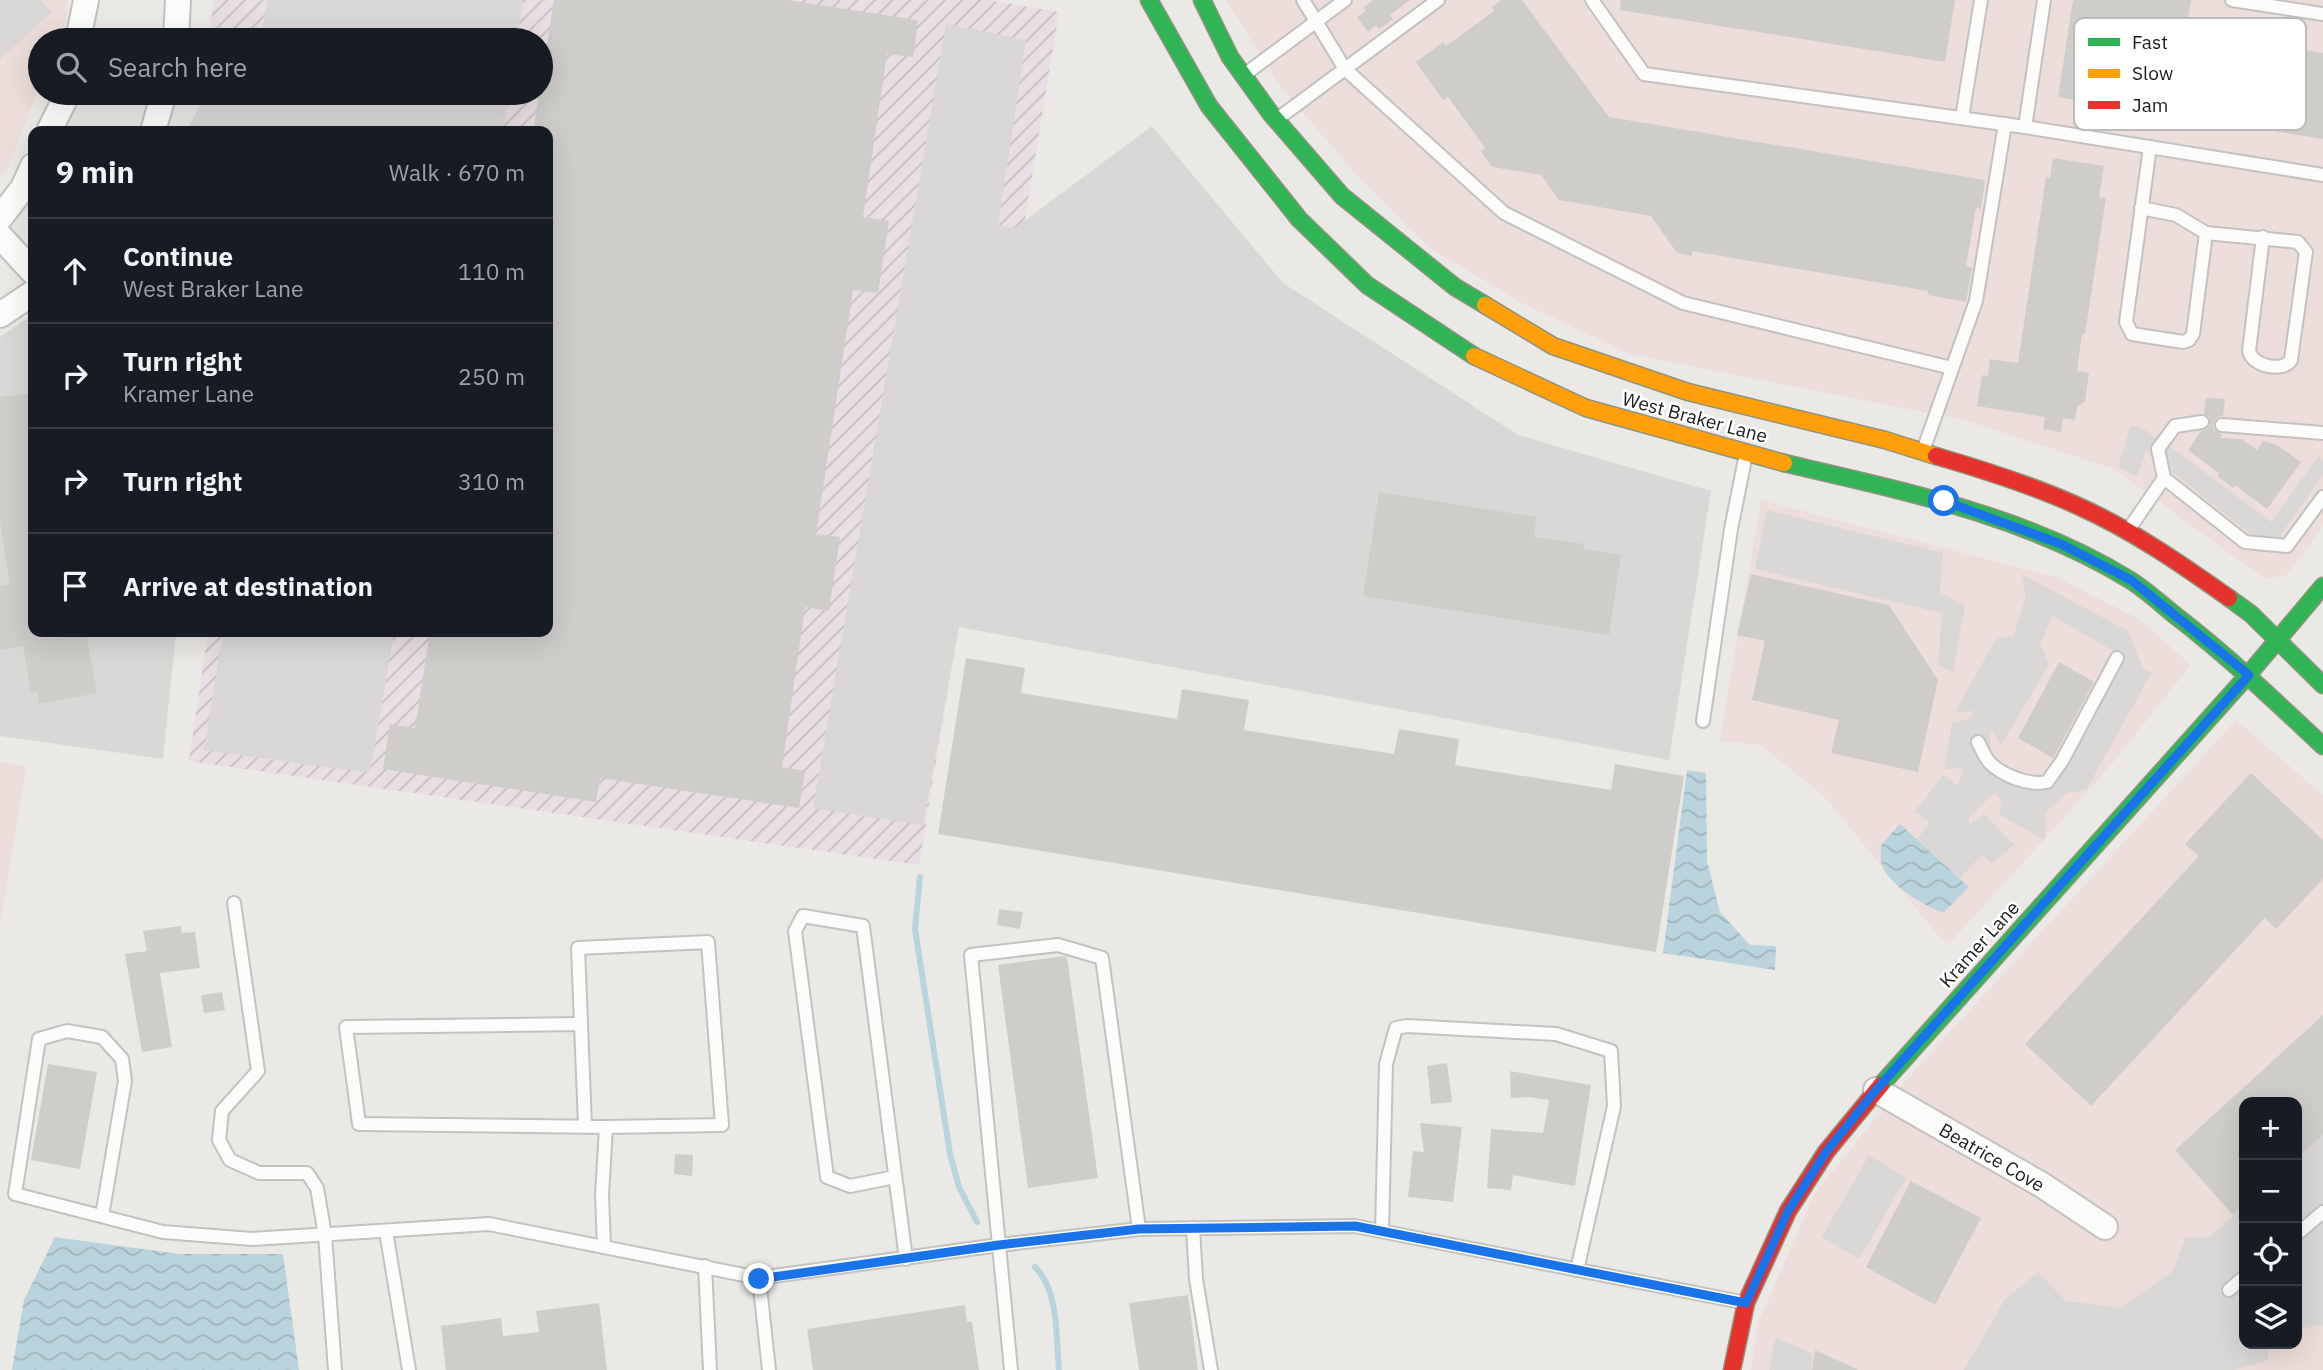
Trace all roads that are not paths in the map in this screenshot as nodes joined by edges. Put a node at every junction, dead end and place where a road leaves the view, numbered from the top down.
1 (86, 0) edge
2 (178, 0) edge
3 (1149, 0) edge
4 (1202, 0) edge
5 (1303, 0) edge
6 (1345, 0) edge
7 (1438, 0) edge
8 (1592, 0) edge
9 (1981, 0) edge
10 (2044, 0) edge
11 (2232, 0) edge
12 (2323, 14) edge
13 (1315, 22) junction
14 (80, 28) edge
15 (177, 28) edge
16 (1345, 69) junction
17 (1239, 79) junction
18 (62, 105) edge
19 (161, 105) edge
20 (1962, 118) junction
21 (2005, 124) junction
22 (52, 126) edge
23 (154, 126) edge
24 (1267, 127) junction
25 (2025, 127) junction
26 (2150, 147) junction
27 (1241, 150) junction
28 (2323, 175) edge
29 (28, 177) edge
30 (2141, 208) junction
31 (0, 218) edge
32 (2206, 233) junction
33 (0, 236) edge
34 (2263, 237) junction
35 (28, 267) edge
36 (28, 296) edge
37 (0, 315) edge
38 (1952, 368) junction
39 (2202, 422) dead end
40 (2222, 425) dead end
41 (2323, 433) edge
42 (1747, 448) junction
43 (1923, 451) junction
44 (2164, 478) junction
45 (2323, 497) edge
46 (2127, 532) junction
47 (2323, 586) edge
48 (2278, 639) junction
49 (2117, 658) dead end
50 (2249, 675) junction
51 (2323, 685) edge
52 (1703, 721) dead end
53 (1978, 742) dead end
54 (2323, 746) edge
55 (234, 904) dead end
56 (582, 1024) junction
57 (1876, 1090) junction
58 (585, 1126) junction
59 (606, 1127) junction
60 (895, 1177) junction
61 (2323, 1212) edge
62 (102, 1216) junction
63 (2105, 1227) dead end
64 (1193, 1228) junction
65 (1139, 1229) junction
66 (2302, 1230) edge
67 (387, 1231) junction
68 (1382, 1231) junction
69 (325, 1235) junction
70 (999, 1245) junction
71 (604, 1247) junction
72 (906, 1259) junction
73 (705, 1266) junction
74 (1577, 1270) junction
75 (759, 1279) junction
76 (2239, 1281) edge
77 (2229, 1290) dead end
78 (1746, 1303) junction
79 (335, 1370) edge
80 (409, 1370) edge
81 (710, 1370) edge
82 (769, 1370) edge
83 (1011, 1370) edge
84 (1211, 1370) edge
85 (1732, 1370) edge

1 - 14 street
2 - 15 street
3 - 27 main road, West Braker Lane
4 - 17 main road, West Braker Lane
5 - 13 lane
6 - 13 lane
7 - 16 lane
8 - 20 lane
9 - 20 lane
10 - 25 lane
11 - 12 lane
13 - 16 lane
13 - 17 lane
16 - 24 lane
16 - 38 lane
17 - 24 main road, West Braker Lane
18 - 22 street
19 - 23 street
20 - 21 lane
21 - 25 lane
21 - 38 lane
24 - 27 main road
24 - 43 main road, West Braker Lane
25 - 26 lane
26 - 28 lane
26 - 30 lane
27 - 42 main road, West Braker Lane
29 - 31 street
30 - 32 lane
30 - 32 lane
32 - 34 lane
33 - 35 street
34 - 34 lane
36 - 37 street
38 - 43 lane
39 - 44 lane
40 - 41 lane
42 - 50 main road, West Braker Lane
42 - 52 lane
43 - 46 main road, West Braker Lane
44 - 45 lane
44 - 46 lane
46 - 48 main road, West Braker Lane
47 - 48 main road, Kramer Lane
48 - 50 main road, Kramer Lane
48 - 51 main road, West Braker Lane
49 - 53 lane
50 - 54 main road, West Braker Lane
50 - 57 main road, Kramer Lane
55 - 69 lane
56 - 58 lane
56 - 58 lane
56 - 59 lane
57 - 63 street, Beatrice Cove
57 - 78 main road, Kramer Lane
58 - 59 lane
59 - 71 lane
60 - 60 lane
60 - 72 lane
61 - 66 lane
62 - 62 lane
62 - 69 lane
64 - 65 lane
64 - 68 lane
64 - 84 lane
65 - 70 lane
65 - 70 lane
67 - 69 lane
67 - 71 lane
67 - 80 lane
68 - 74 lane
68 - 74 lane
69 - 79 lane
70 - 72 lane
70 - 83 lane
71 - 73 lane
72 - 75 lane
73 - 75 lane
73 - 81 lane
74 - 78 lane
75 - 82 lane
76 - 77 lane
78 - 85 main road, Kramer Lane

